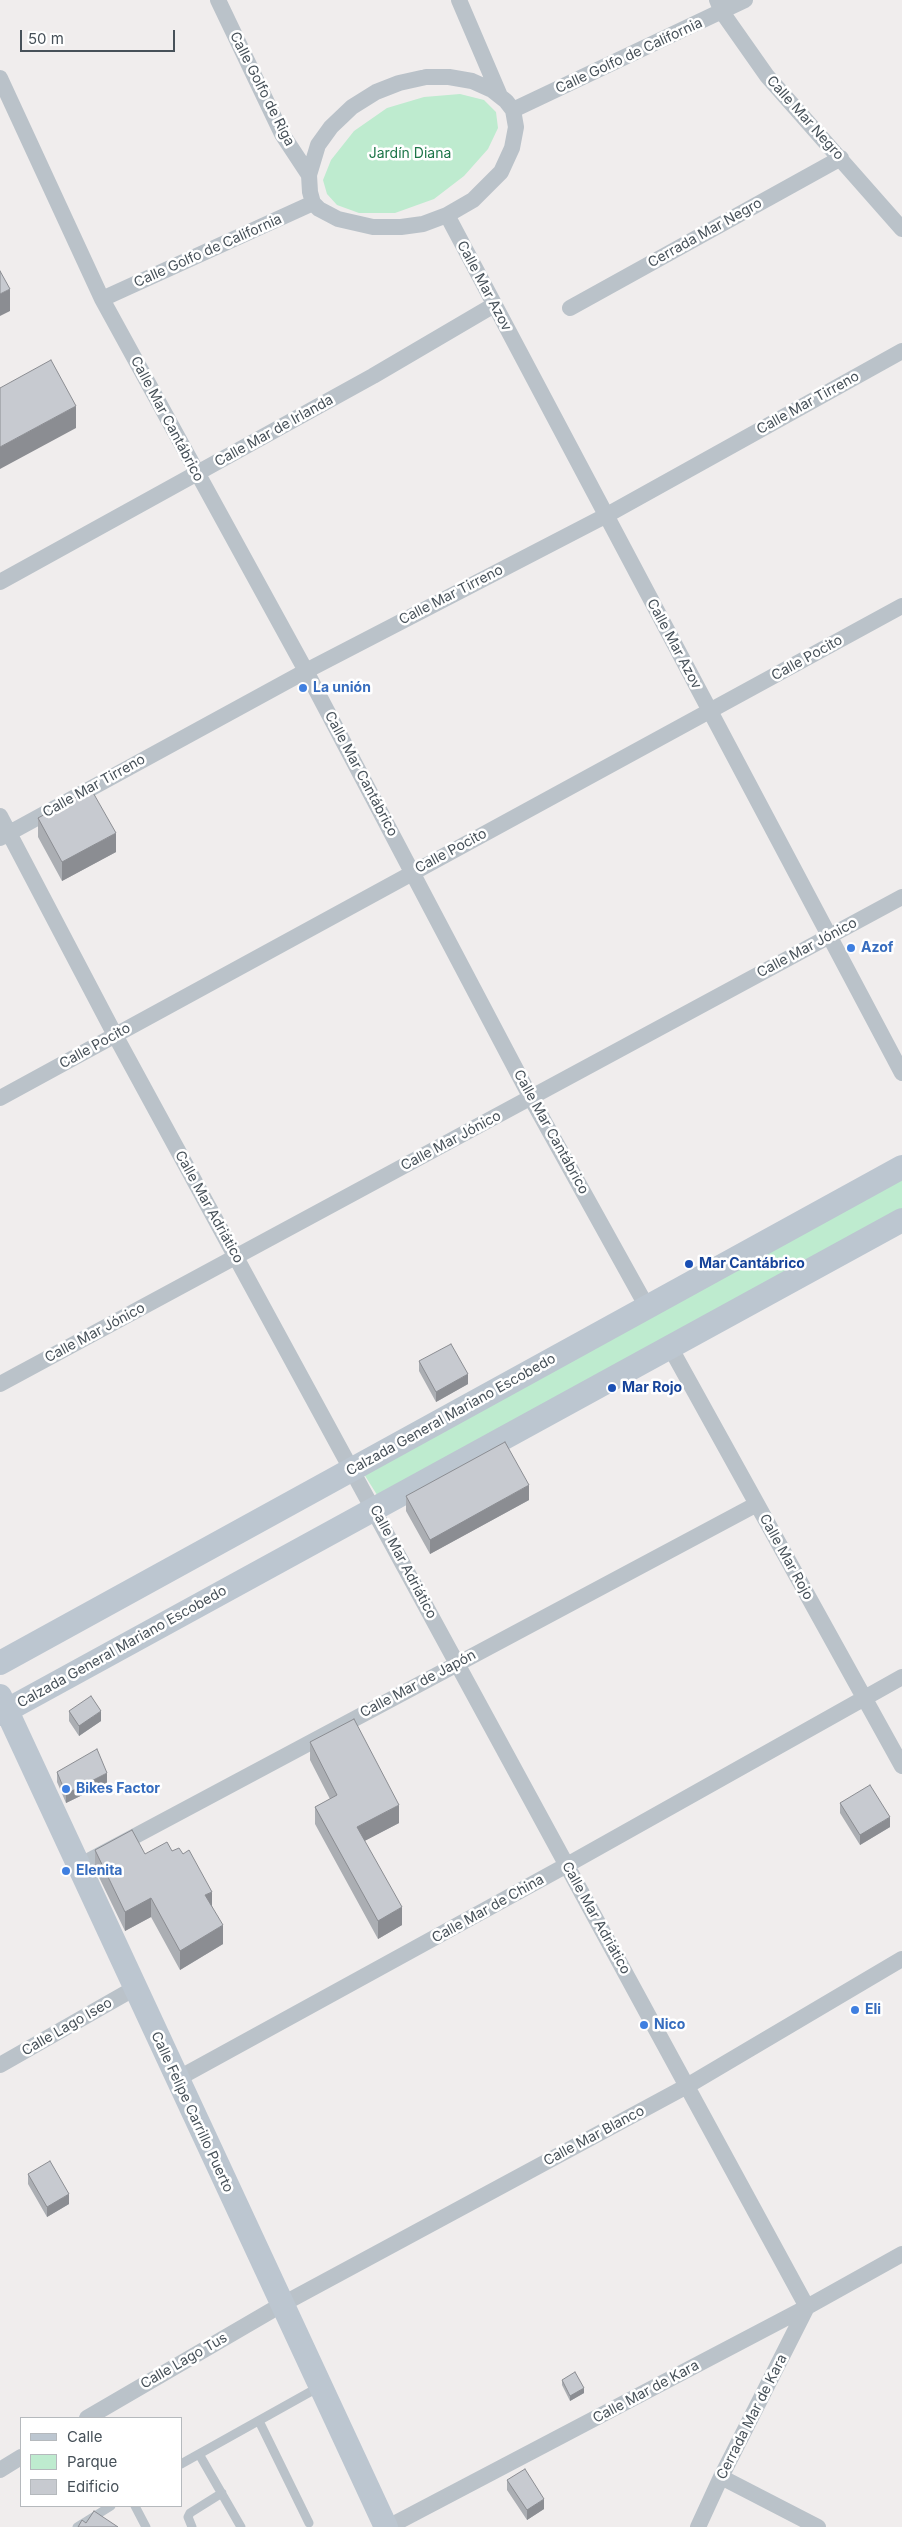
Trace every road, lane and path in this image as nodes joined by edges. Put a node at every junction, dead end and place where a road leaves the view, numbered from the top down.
1 (218, 0) edge
2 (458, 0) edge
3 (745, 0) edge
4 (720, 6) edge
5 (0, 78) edge
6 (500, 96) junction
7 (513, 110) junction
8 (841, 158) junction
9 (309, 175) junction
10 (313, 203) junction
11 (447, 215) junction
12 (902, 229) edge
13 (102, 299) junction
14 (494, 305) junction
15 (570, 308) dead end
16 (902, 351) edge
17 (196, 474) junction
18 (607, 515) junction
19 (0, 582) edge
20 (902, 606) edge
21 (306, 671) junction
22 (710, 711) junction
23 (0, 816) edge
24 (5, 836) edge
25 (413, 872) junction
26 (902, 897) edge
27 (830, 936) junction
28 (115, 1035) junction
29 (902, 1073) edge
30 (0, 1098) edge
31 (532, 1098) junction
32 (902, 1167) edge
33 (902, 1220) edge
34 (236, 1257) junction
35 (647, 1307) junction
36 (670, 1347) junction
37 (0, 1384) edge
38 (352, 1469) junction
39 (757, 1504) junction
40 (374, 1509) junction
41 (0, 1663) edge
42 (457, 1663) junction
43 (902, 1677) edge
44 (864, 1697) junction
45 (2, 1707) edge
46 (902, 1766) edge
47 (567, 1865) junction
48 (79, 1866) junction
49 (902, 1959) edge
50 (135, 1988) junction
51 (0, 2065) edge
52 (177, 2079) junction
53 (687, 2086) junction
54 (902, 2254) edge
55 (281, 2304) junction
56 (807, 2307) junction
57 (319, 2387) junction
58 (89, 2417) edge
59 (259, 2421) junction
60 (199, 2454) junction
61 (20, 2458) edge
62 (182, 2463) edge
63 (0, 2470) edge
64 (721, 2477) junction
65 (222, 2493) junction
66 (109, 2507) edge
67 (136, 2507) edge
68 (309, 2523) dead end
69 (76, 2527) edge
70 (146, 2527) edge
71 (192, 2527) edge
72 (241, 2527) edge
73 (387, 2527) edge
74 (698, 2527) edge
75 (818, 2527) edge

1 - 9 street, Calle Golfo de Riga
2 - 6 street
3 - 4 street, Calle Golfo de California
4 - 7 street, Calle Golfo de California
4 - 8 street, Calle Mar Negro
5 - 13 street, Calle Mar Cantábrico
6 - 7 street
6 - 9 street
7 - 11 street
8 - 12 street, Calle Mar Negro
8 - 15 street, Cerrada Mar Negro
9 - 10 street
10 - 11 street
10 - 13 street, Calle Golfo de California
11 - 14 street, Calle Mar Azov
13 - 17 street, Calle Mar Cantábrico
14 - 17 street, Calle Mar de Irlanda
14 - 18 street, Calle Mar Azov
16 - 18 street, Calle Mar Tirreno
17 - 19 street, Calle Mar de Irlanda
17 - 21 street, Calle Mar Cantábrico
18 - 21 street, Calle Mar Tirreno
18 - 22 street, Calle Mar Azov
20 - 22 street, Calle Pocito
21 - 24 street, Calle Mar Tirreno
21 - 25 street, Calle Mar Cantábrico
22 - 25 street, Calle Pocito
22 - 27 street, Calle Mar Azov
23 - 24 street, Calle Mar Adriático
24 - 28 street, Calle Mar Adriático
25 - 28 street, Calle Pocito
25 - 31 street, Calle Mar Cantábrico
26 - 27 street, Calle Mar Jónico
27 - 29 street, Calle Mar Azov
27 - 31 street, Calle Mar Jónico
28 - 30 street, Calle Pocito
28 - 34 street, Calle Mar Adriático
31 - 34 street, Calle Mar Jónico
31 - 35 street, Calle Mar Cantábrico
32 - 35 main road, Calzada General Mariano Escobedo
33 - 36 main road, Calzada General Mariano Escobedo
34 - 37 street, Calle Mar Jónico
34 - 38 street, Calle Mar Adriático
35 - 38 main road, Calzada General Mariano Escobedo
36 - 39 street, Calle Mar Rojo
36 - 40 main road, Calzada General Mariano Escobedo
38 - 40 street, Calle Mar Adriático
38 - 41 main road, Calzada General Mariano Escobedo
39 - 42 street, Calle Mar de Japón
39 - 44 street, Calle Mar Rojo
40 - 42 street, Calle Mar Adriático
40 - 45 main road, Calzada General Mariano Escobedo
42 - 47 street, Calle Mar Adriático
42 - 48 street, Calle Mar de Japón
43 - 44 street, Calle Mar de China
44 - 46 street, Calle Mar Rojo
44 - 47 street, Calle Mar de China
45 - 48 main road, Calle Felipe Carrillo Puerto
47 - 52 street, Calle Mar de China
47 - 53 street, Calle Mar Adriático
48 - 50 main road, Calle Felipe Carrillo Puerto
49 - 53 street, Calle Mar Blanco
50 - 51 street, Calle Lago Iseo
50 - 52 main road, Calle Felipe Carrillo Puerto
52 - 55 main road, Calle Felipe Carrillo Puerto
53 - 55 street, Calle Mar Blanco
53 - 56 street, Calle Mar Adriático
54 - 56 street, Calle Mar de Kara
55 - 57 main road, Calle Felipe Carrillo Puerto
55 - 58 street, Calle Lago Tus
56 - 64 street, Cerrada Mar de Kara
56 - 73 street, Calle Mar de Kara
57 - 59 lane
57 - 73 main road, Calle Felipe Carrillo Puerto
59 - 60 lane
59 - 68 lane
60 - 62 lane
60 - 65 lane
61 - 63 street
64 - 74 street, Cerrada Mar de Kara
64 - 75 street
65 - 71 lane
65 - 72 lane
66 - 69 lane
67 - 70 lane

